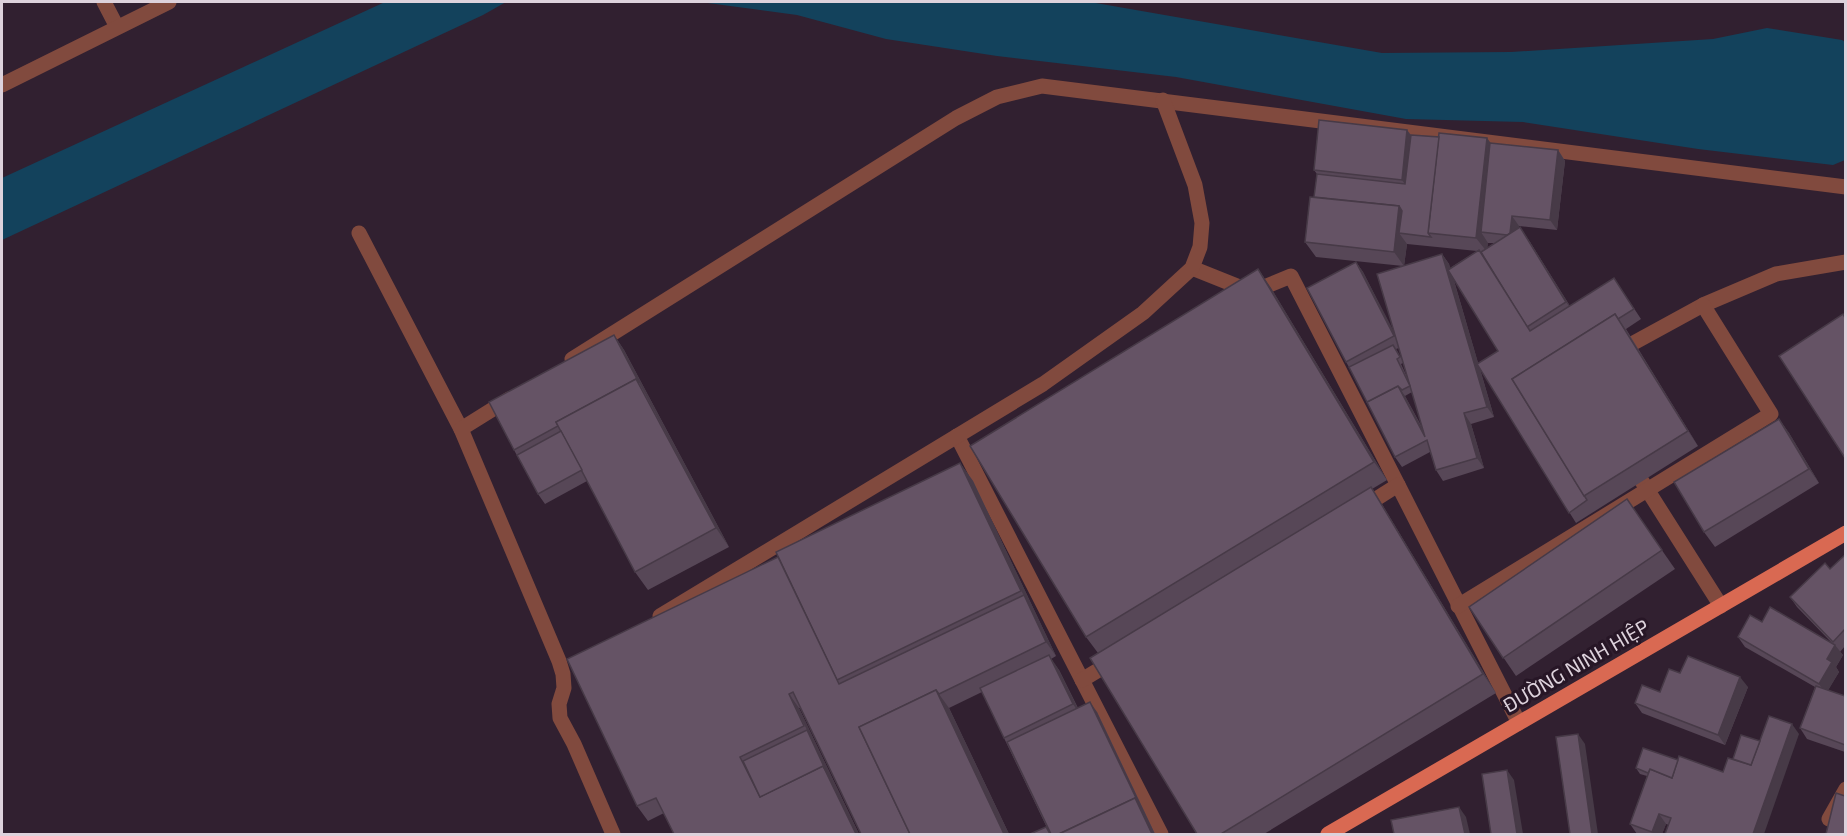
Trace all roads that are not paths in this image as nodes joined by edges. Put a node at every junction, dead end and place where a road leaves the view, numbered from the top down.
1 (104, 2) edge
2 (169, 2) edge
3 (117, 27) junction
4 (2, 85) edge
5 (1163, 100) junction
6 (1845, 187) edge
7 (359, 233) dead end
8 (1845, 262) edge
9 (1192, 268) junction
10 (1704, 305) junction
11 (1605, 359) edge
12 (562, 366) edge
13 (521, 391) edge
14 (461, 429) junction
15 (957, 436) junction
16 (1623, 451) edge
17 (1398, 485) junction
18 (1648, 490) junction
19 (1347, 517) edge
20 (1845, 533) edge
21 (1458, 606) junction
22 (1721, 606) junction
23 (644, 625) edge
24 (1123, 655) edge
25 (1082, 680) junction
26 (1519, 723) junction
27 (1845, 789) edge
28 (1828, 819) edge
29 (613, 834) edge
30 (1161, 834) edge
31 (1328, 834) edge

1 - 3 street
2 - 3 street
3 - 4 street
5 - 6 street
5 - 9 street
5 - 12 street
7 - 14 street
8 - 10 street
9 - 15 street
9 - 17 street
10 - 11 street
10 - 18 street
13 - 14 street
14 - 29 street
15 - 23 street
15 - 25 street
16 - 18 street
17 - 19 street
17 - 21 street
18 - 21 street
18 - 22 street
20 - 22 main road, ĐƯỜNG NINH HIỆP
21 - 26 street
22 - 26 main road, ĐƯỜNG NINH HIỆP
24 - 25 street
25 - 30 street
26 - 31 main road, ĐƯỜNG NINH HIỆP
27 - 28 street

